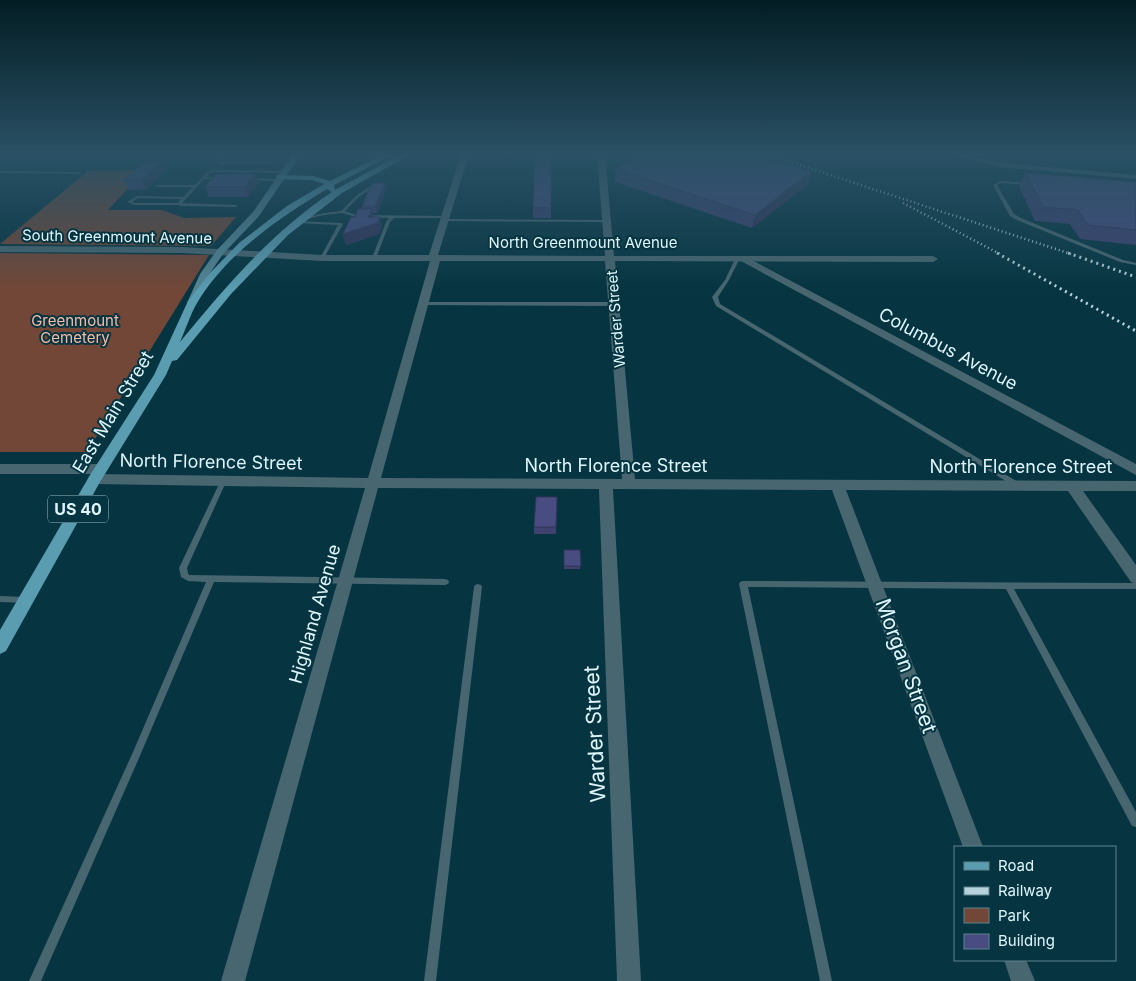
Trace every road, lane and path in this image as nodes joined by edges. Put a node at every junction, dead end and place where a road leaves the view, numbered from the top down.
1 (133, 200) edge
2 (184, 200) edge
3 (265, 200) edge
4 (304, 200) edge
5 (327, 200) edge
6 (354, 200) edge
7 (450, 200) edge
8 (606, 200) edge
9 (1003, 200) edge
10 (180, 204) junction
11 (236, 206) dead end
12 (343, 212) junction
13 (393, 216) junction
14 (444, 219) junction
15 (298, 221) junction
16 (608, 221) junction
17 (0, 249) edge
18 (220, 252) junction
19 (233, 253) junction
20 (259, 256) junction
21 (322, 258) junction
22 (374, 258) junction
23 (435, 258) junction
24 (611, 258) junction
25 (741, 258) junction
26 (933, 259) dead end
27 (1136, 264) edge
28 (192, 303) junction
29 (423, 304) junction
30 (614, 304) junction
31 (160, 375) junction
32 (0, 470) edge
33 (1136, 470) edge
34 (98, 474) junction
35 (223, 482) junction
36 (373, 483) junction
37 (606, 484) junction
38 (629, 484) junction
39 (837, 486) junction
40 (1018, 486) junction
41 (1072, 486) junction
42 (1136, 486) edge
43 (1136, 578) edge
44 (211, 580) junction
45 (345, 581) junction
46 (445, 582) dead end
47 (876, 585) junction
48 (1008, 585) junction
49 (1136, 586) edge
50 (478, 587) dead end
51 (0, 599) edge
52 (26, 600) junction
53 (1, 640) edge
54 (1136, 822) edge
55 (973, 846) edge
56 (1015, 961) edge
57 (35, 981) edge
58 (234, 981) edge
59 (430, 981) edge
60 (629, 981) edge
61 (826, 981) edge
62 (1023, 981) edge

1 - 10 lane
2 - 10 lane
3 - 18 main road, East Main Street
4 - 19 main road, US 40
5 - 15 main road, US 40
6 - 12 lane
7 - 14 street, Highland Avenue
8 - 16 street, Warder Street
9 - 27 lane
10 - 11 lane
12 - 13 lane
12 - 15 lane
13 - 14 lane
13 - 22 lane
14 - 16 lane
14 - 23 street, Highland Avenue
15 - 20 main road, US 40
15 - 21 lane
16 - 24 street, Warder Street
17 - 18 street, South Greenmount Avenue
18 - 19 street, South Greenmount Avenue
18 - 28 main road, East Main Street
19 - 20 street, North Greenmount Avenue
19 - 28 main road, US 40
20 - 21 street, North Greenmount Avenue
20 - 31 main road, US 40
21 - 22 street, North Greenmount Avenue
22 - 23 street, North Greenmount Avenue
23 - 24 street, North Greenmount Avenue
23 - 29 street, Highland Avenue
24 - 25 street, North Greenmount Avenue
24 - 30 street, Warder Street
25 - 26 street, North Greenmount Avenue
25 - 33 street, Columbus Avenue
25 - 40 lane
28 - 31 main road, East Main Street / US 40
29 - 30 lane
29 - 36 street, Highland Avenue
30 - 38 street, Warder Street
31 - 34 main road, East Main Street / US 40
32 - 34 street, North Florence Street
34 - 35 street, North Florence Street
34 - 52 main road, East Main Street / US 40
35 - 36 street, North Florence Street
35 - 44 lane
36 - 37 street, North Florence Street
36 - 45 street, Highland Avenue
37 - 38 street, North Florence Street
37 - 60 street, Warder Street
38 - 39 street, North Florence Street
39 - 40 street, North Florence Street
39 - 47 street, Morgan Street
40 - 41 street, North Florence Street
41 - 42 street, North Florence Street
41 - 43 street
44 - 45 lane
44 - 57 lane
45 - 46 lane
45 - 58 street, Highland Avenue
47 - 48 lane
47 - 55 street, Morgan Street
47 - 61 lane
48 - 49 lane
48 - 54 lane
50 - 59 lane
51 - 52 lane
52 - 53 main road, East Main Street / US 40
56 - 62 street

